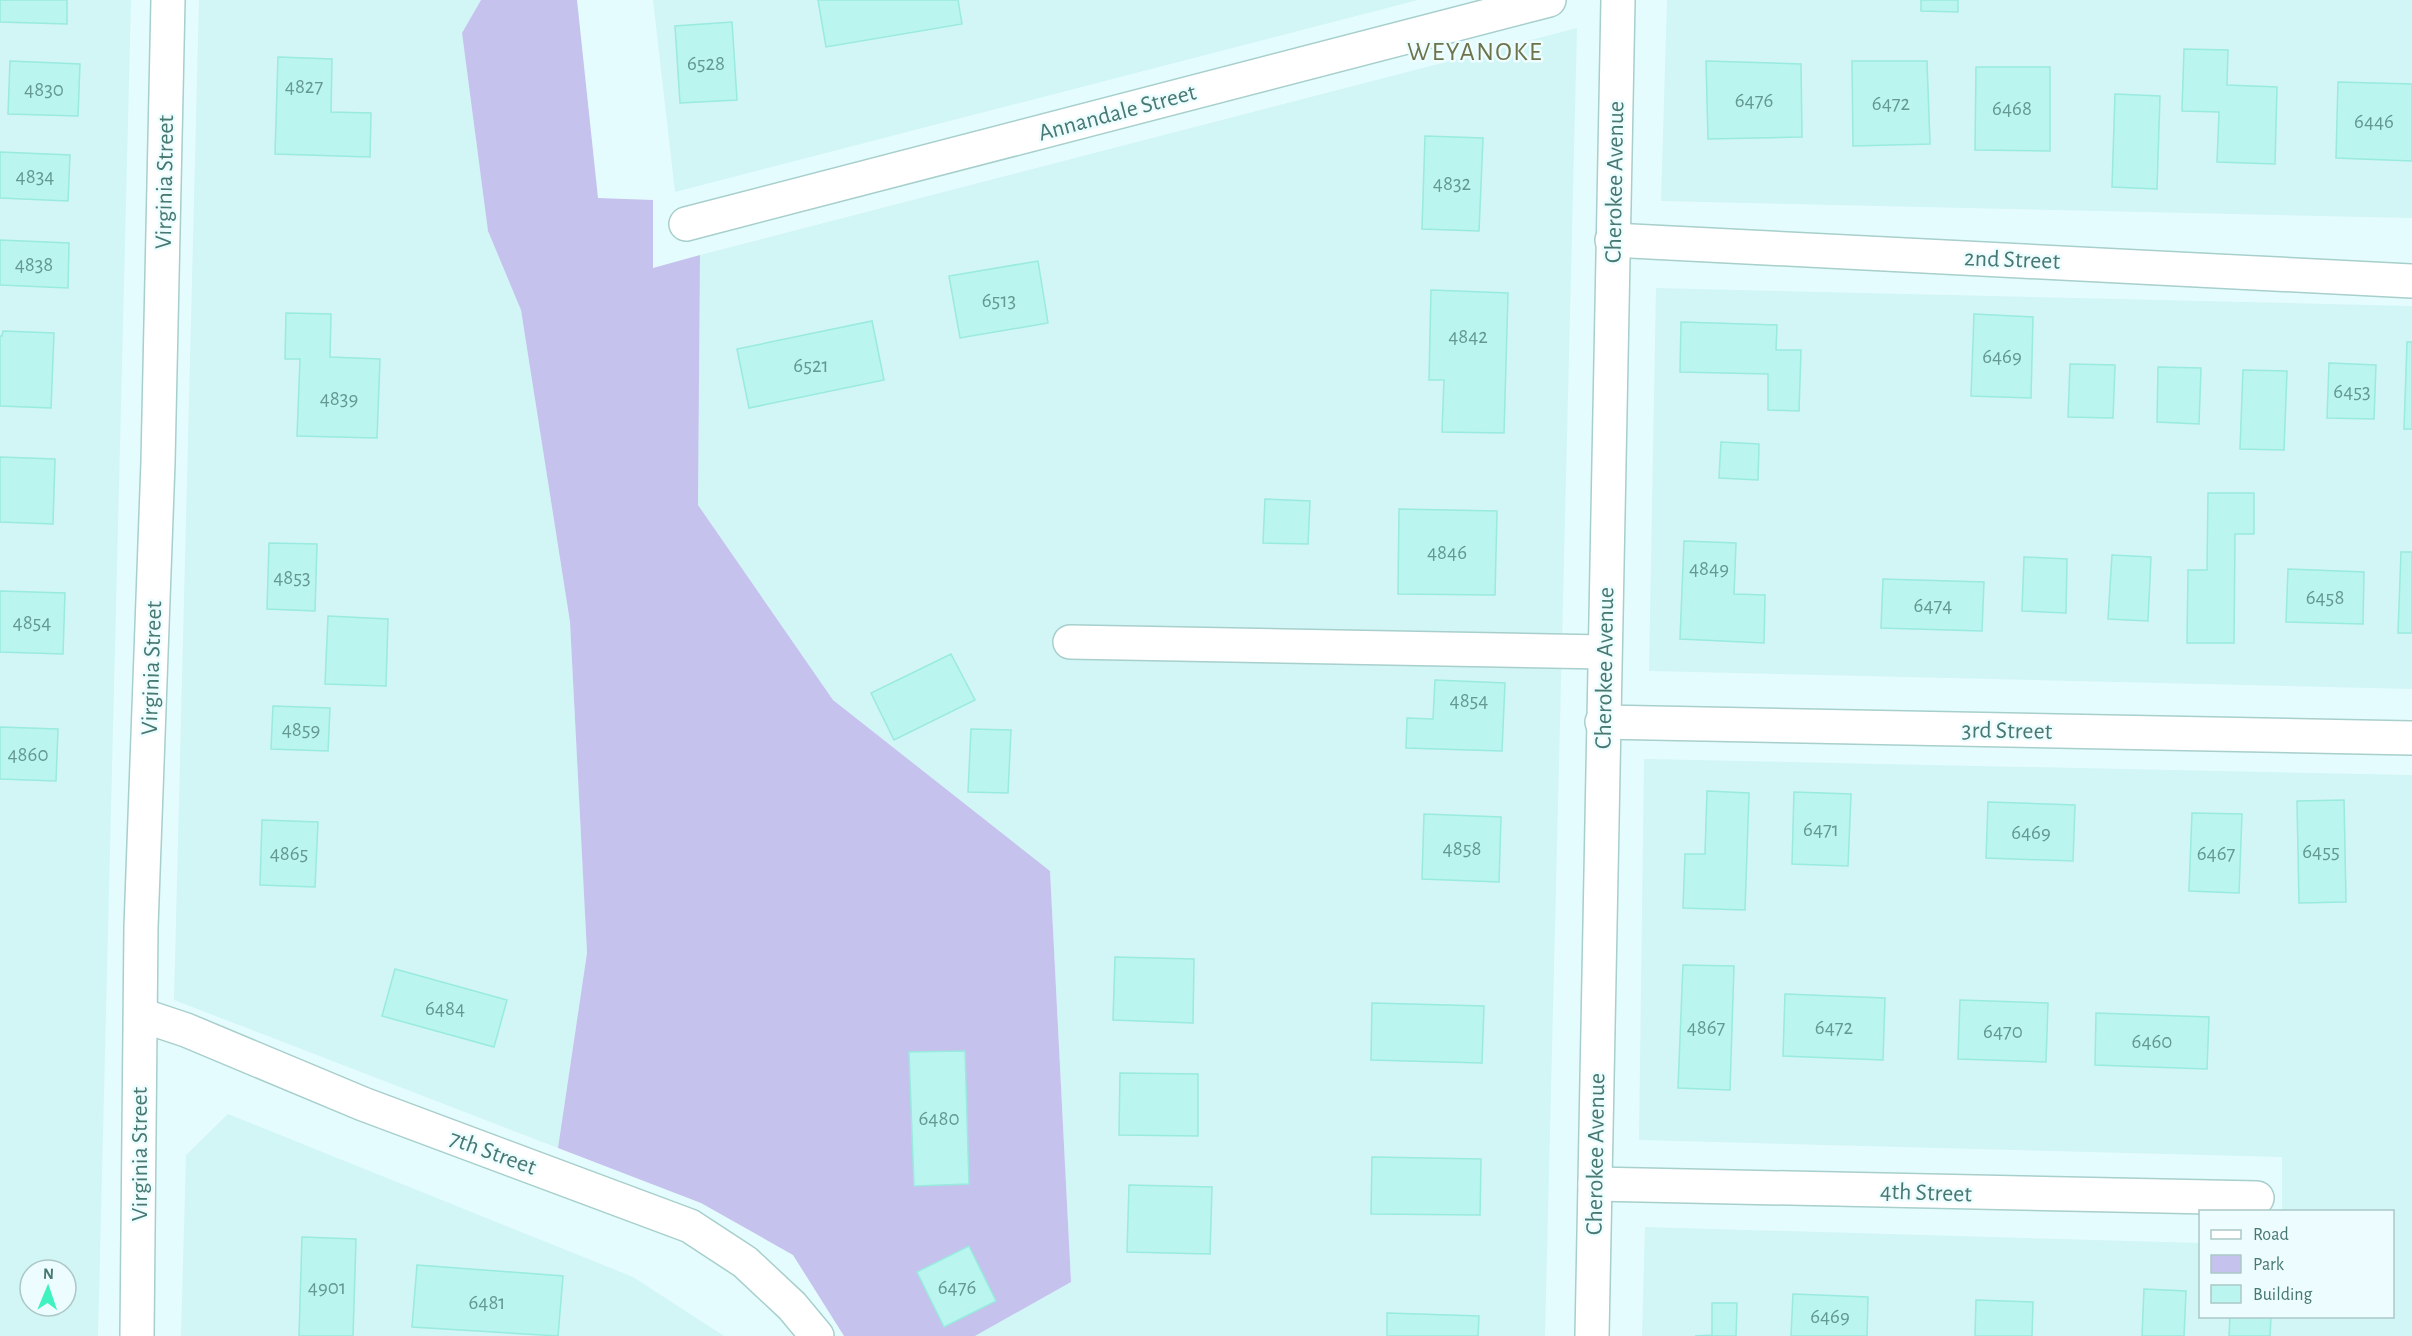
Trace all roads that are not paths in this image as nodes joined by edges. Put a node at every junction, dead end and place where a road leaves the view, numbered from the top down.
1 (168, 0) edge
2 (1549, 0) edge
3 (1618, 0) edge
4 (686, 224) dead end
5 (1612, 240) junction
6 (2412, 281) edge
7 (1070, 642) dead end
8 (1604, 652) junction
9 (1602, 722) junction
10 (2412, 738) edge
11 (141, 1015) junction
12 (1595, 1184) junction
13 (2257, 1198) dead end
14 (137, 1336) edge
15 (816, 1336) edge
16 (1592, 1336) edge

1 - 11 street, Virginia Street
2 - 4 street, Annandale Street
3 - 5 street, Cherokee Avenue
5 - 6 street, 2nd Street
5 - 8 street, Cherokee Avenue
7 - 8 street
8 - 9 street, Cherokee Avenue
9 - 10 street, 3rd Street
9 - 12 street, Cherokee Avenue
11 - 14 street, Virginia Street
11 - 15 street, 7th Street
12 - 13 street, 4th Street
12 - 16 street, Cherokee Avenue

